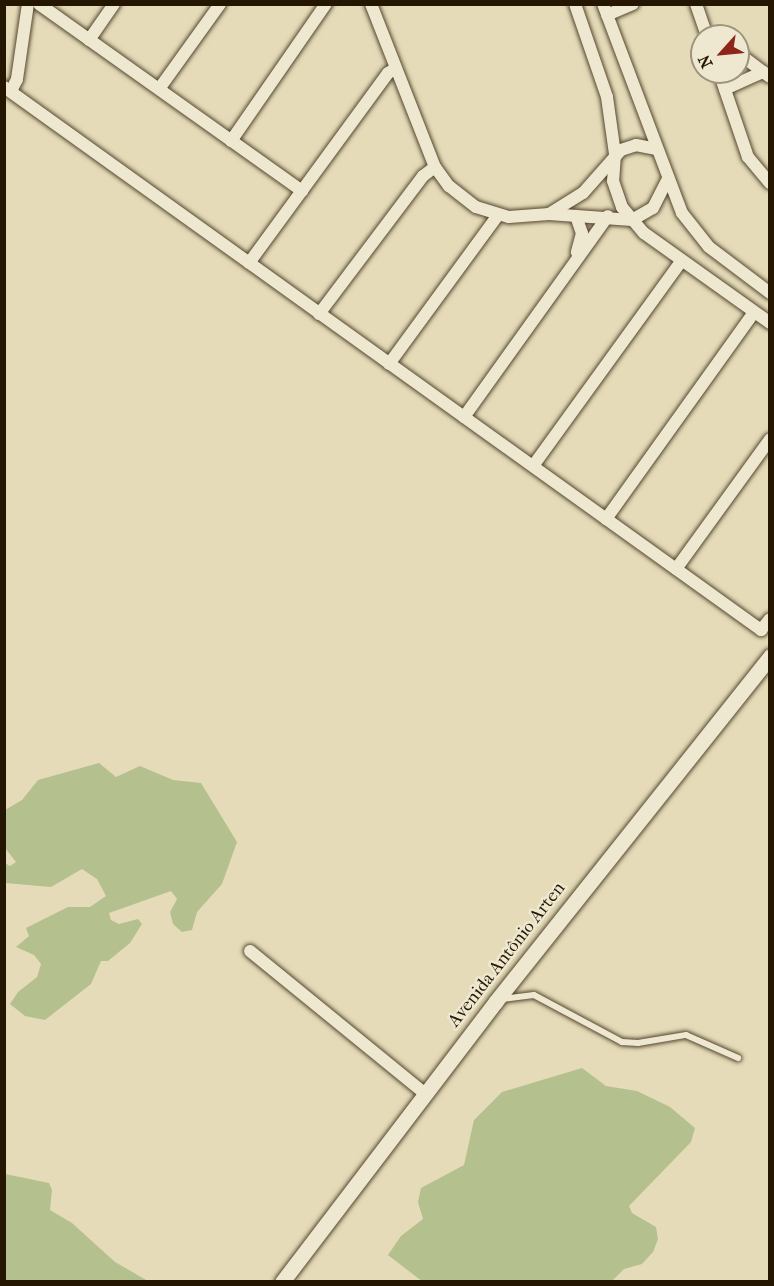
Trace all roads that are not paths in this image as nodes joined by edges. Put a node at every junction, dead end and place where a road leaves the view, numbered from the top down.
1 (28, 4) edge
2 (39, 4) edge
3 (114, 4) edge
4 (220, 4) edge
5 (326, 4) edge
6 (371, 4) edge
7 (575, 4) edge
8 (633, 4) edge
9 (696, 4) edge
10 (605, 10) edge
11 (703, 24) edge
12 (89, 40) junction
13 (750, 62) edge
14 (396, 68) junction
15 (766, 74) edge
16 (723, 84) edge
17 (8, 89) edge
18 (725, 89) junction
19 (159, 90) junction
20 (231, 141) junction
21 (657, 149) junction
22 (615, 154) junction
23 (435, 167) junction
24 (667, 180) junction
25 (770, 183) edge
26 (302, 191) junction
27 (549, 214) junction
28 (498, 215) junction
29 (576, 216) junction
30 (608, 216) junction
31 (632, 220) junction
32 (577, 255) junction
33 (682, 260) junction
34 (249, 263) junction
35 (770, 293) edge
36 (754, 312) junction
37 (320, 314) junction
38 (770, 323) edge
39 (389, 364) junction
40 (464, 417) junction
41 (770, 439) edge
42 (533, 466) junction
43 (606, 519) junction
44 (676, 569) junction
45 (770, 619) edge
46 (770, 657) edge
47 (250, 951) dead end
48 (496, 1001) junction
49 (738, 1058) dead end
50 (424, 1093) junction
51 (282, 1281) edge

1 - 17 street
2 - 12 street
3 - 12 street
4 - 19 street
5 - 20 street
6 - 14 street
7 - 22 street
8 - 10 street
9 - 11 street
10 - 21 street
12 - 19 street
13 - 15 street
14 - 23 street
14 - 26 street
15 - 18 street
16 - 18 street
17 - 34 street
18 - 25 street
19 - 20 street
20 - 26 street
21 - 22 street
21 - 24 street
22 - 27 street
22 - 31 street
23 - 28 street
23 - 37 street
24 - 31 street
24 - 35 street
26 - 34 street
27 - 28 street
27 - 29 street
28 - 39 street
29 - 30 street
29 - 32 street
30 - 31 street
30 - 32 street
31 - 33 street
32 - 40 street
33 - 36 street
33 - 42 street
34 - 37 street
36 - 38 street
36 - 43 street
37 - 39 street
39 - 40 street
40 - 42 street
41 - 44 street
42 - 43 street
43 - 44 street
44 - 45 street
46 - 48 street, Avenida Antônio Arten
47 - 50 street
48 - 49 lane
48 - 50 street, Avenida Antônio Arten
50 - 51 street, Avenida Antônio Arten

